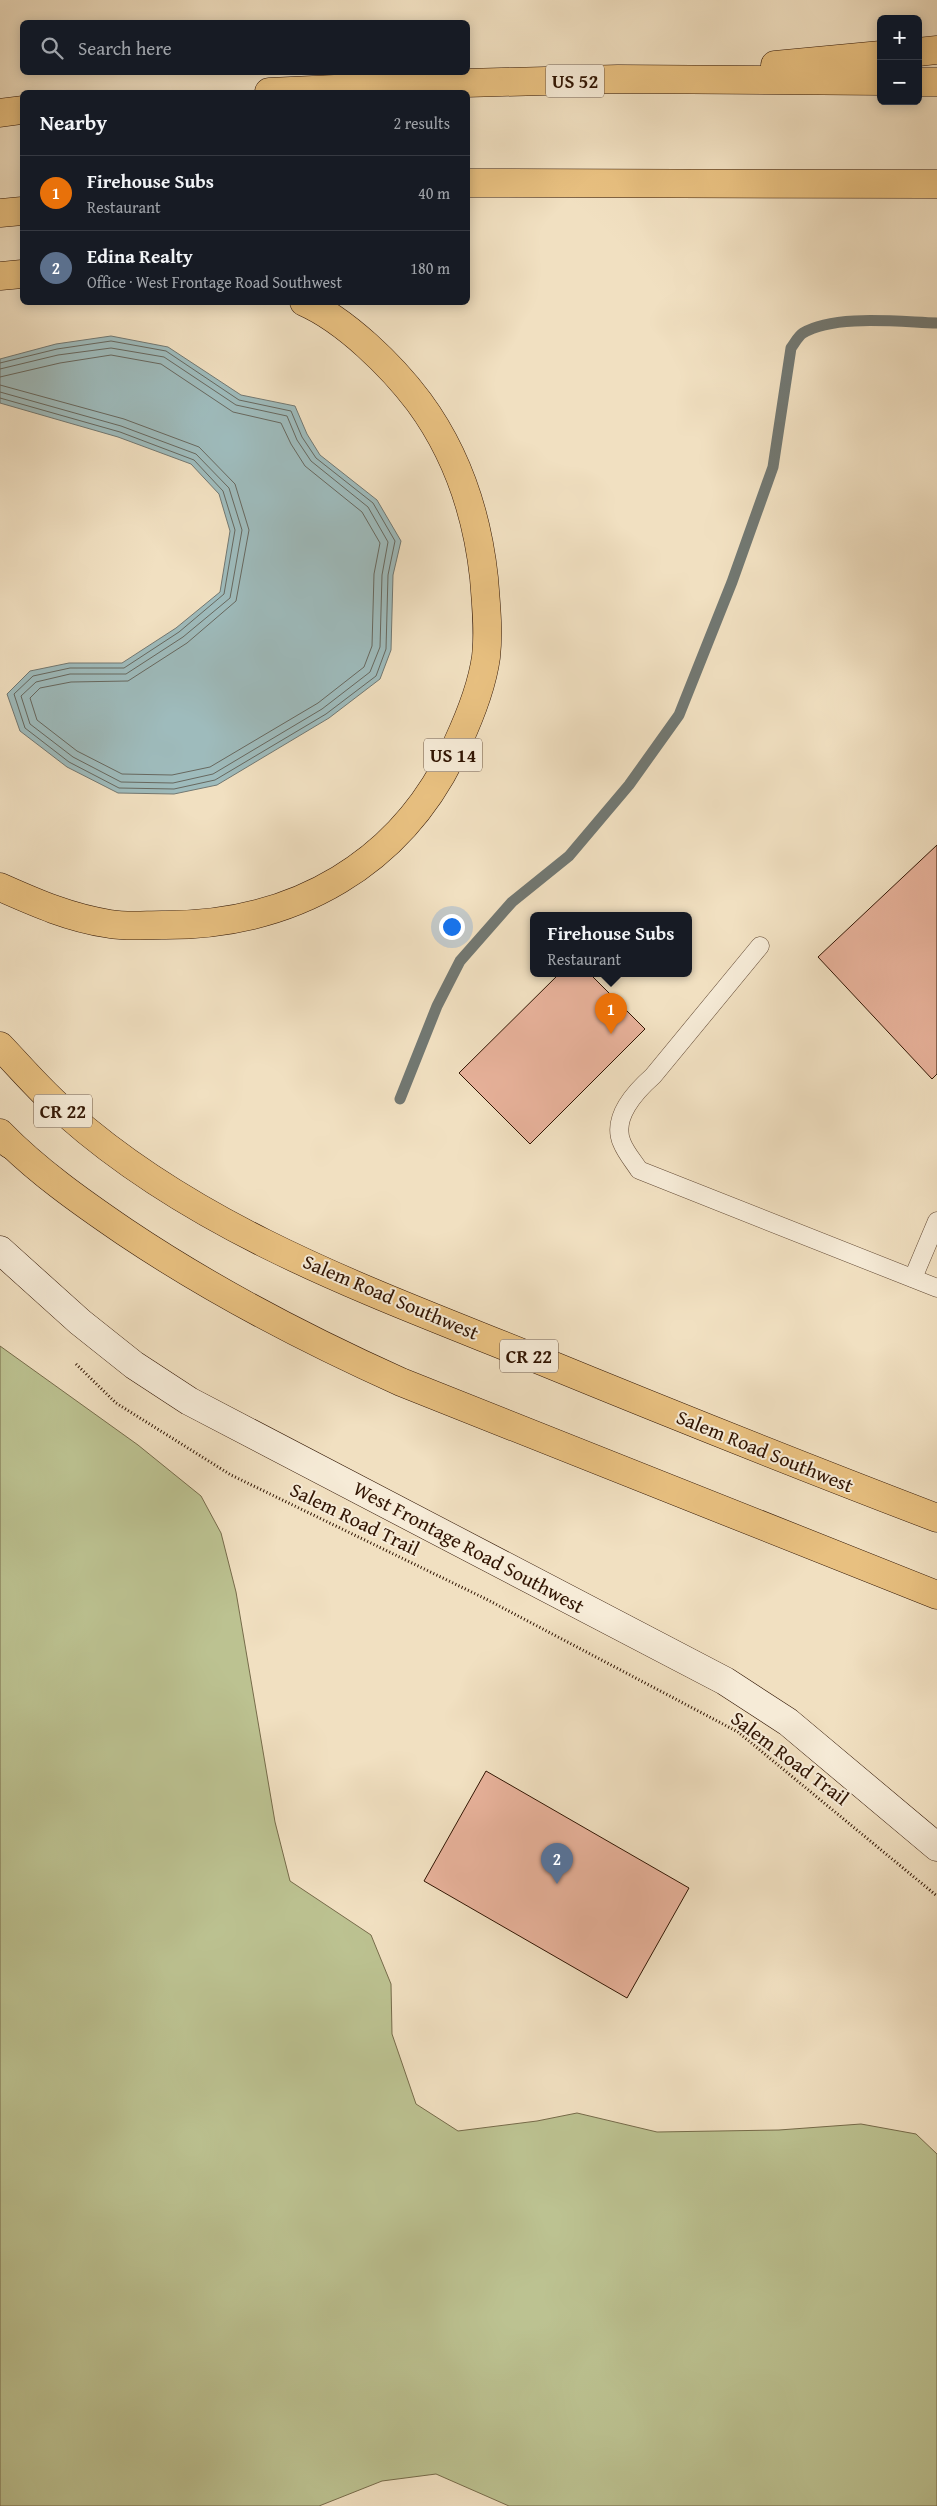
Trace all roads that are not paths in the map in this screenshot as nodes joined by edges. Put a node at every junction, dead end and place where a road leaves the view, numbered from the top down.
1 (937, 50) edge
2 (922, 52) edge
3 (877, 55) edge
4 (618, 80) junction
5 (877, 81) edge
6 (922, 82) edge
7 (937, 82) edge
8 (313, 90) edge
9 (20, 110) edge
10 (0, 112) edge
11 (470, 183) edge
12 (937, 184) edge
13 (20, 211) edge
14 (0, 213) edge
15 (20, 274) edge
16 (0, 276) edge
17 (311, 305) edge
18 (0, 887) edge
19 (760, 946) dead end
20 (0, 1046) edge
21 (4, 1139) edge
22 (937, 1221) edge
23 (0, 1250) edge
24 (913, 1278) junction
25 (937, 1288) edge
26 (937, 1518) edge
27 (937, 1595) edge
28 (937, 1847) edge

1 - 2 main road
3 - 4 main road
4 - 5 main road, US 52
4 - 8 main road, US 52
6 - 7 main road
9 - 10 main road
11 - 12 main road
13 - 14 main road
15 - 16 main road
17 - 18 main road, US 14
19 - 24 lane
20 - 26 main road, Salem Road Southwest / CR 22
21 - 27 main road, CR 22
22 - 24 lane
23 - 28 street, West Frontage Road Southwest
24 - 25 lane

